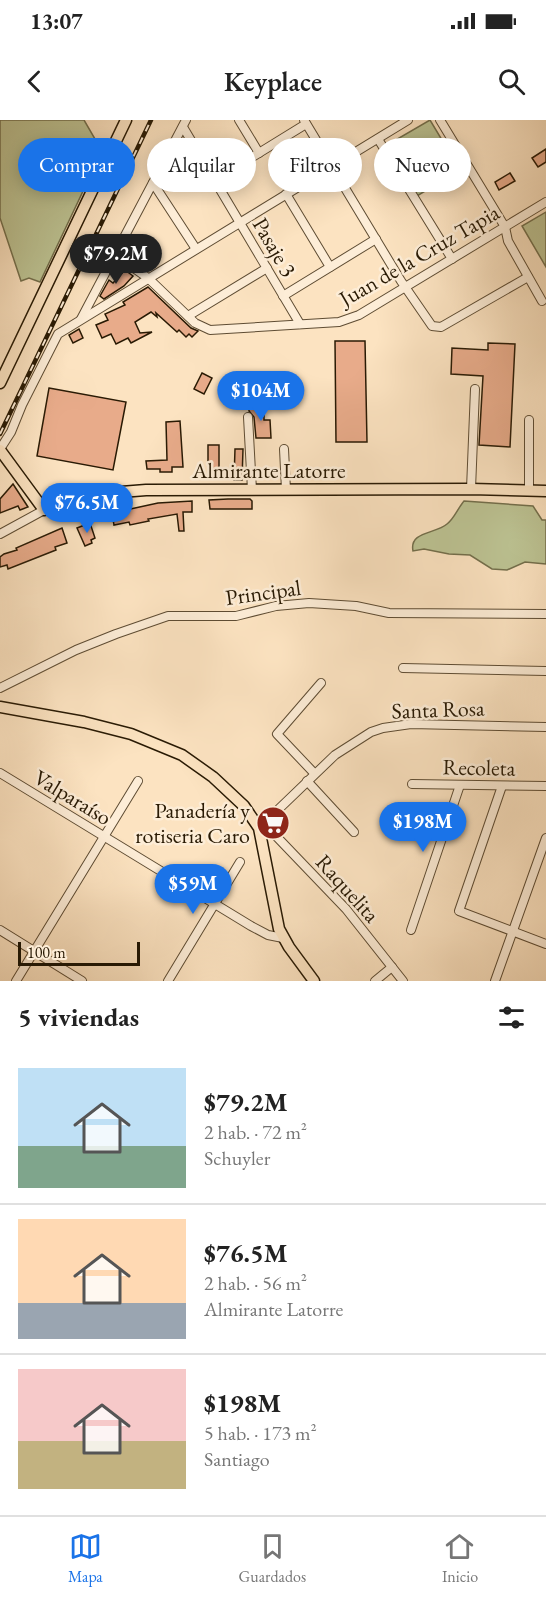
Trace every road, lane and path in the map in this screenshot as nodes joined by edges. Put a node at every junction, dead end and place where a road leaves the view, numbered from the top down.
1 (126, 120) edge
2 (239, 120) edge
3 (408, 120) edge
4 (440, 120) edge
5 (305, 122) edge
6 (185, 123) edge
7 (177, 138) edge
8 (193, 138) edge
9 (315, 138) edge
10 (380, 138) edge
11 (259, 153) junction
12 (256, 155) edge
13 (148, 192) edge
14 (159, 192) edge
15 (222, 192) edge
16 (289, 192) edge
17 (347, 192) edge
18 (411, 192) edge
19 (286, 194) junction
20 (546, 202) edge
21 (240, 222) junction
22 (505, 227) junction
23 (376, 240) junction
24 (196, 249) junction
25 (115, 255) junction
26 (452, 259) junction
27 (330, 267) junction
28 (267, 268) junction
29 (528, 276) junction
30 (148, 278) junction
31 (406, 287) junction
32 (283, 296) junction
33 (542, 301) dead end
34 (188, 316) junction
35 (81, 319) junction
36 (300, 324) junction
37 (2, 377) edge
38 (475, 389) dead end
39 (248, 417) dead end
40 (529, 420) dead end
41 (0, 449) edge
42 (284, 449) dead end
43 (471, 489) junction
44 (252, 490) junction
45 (286, 490) junction
46 (529, 490) junction
47 (546, 491) edge
48 (44, 510) junction
49 (0, 534) edge
50 (546, 614) edge
51 (403, 668) dead end
52 (546, 671) edge
53 (321, 683) dead end
54 (0, 688) edge
55 (0, 707) edge
56 (546, 727) edge
57 (0, 773) edge
58 (314, 773) junction
59 (306, 781) junction
60 (138, 782) dead end
61 (412, 784) dead end
62 (460, 785) junction
63 (502, 786) junction
64 (546, 786) edge
65 (259, 828) junction
66 (354, 832) dead end
67 (104, 837) junction
68 (546, 838) edge
69 (240, 862) dead end
70 (214, 904) junction
71 (0, 930) edge
72 (411, 930) dead end
73 (513, 932) junction
74 (283, 938) junction
75 (546, 944) edge
76 (34, 951) junction
77 (392, 967) junction
78 (16, 981) edge
79 (82, 981) edge
80 (168, 981) edge
81 (314, 981) edge
82 (375, 981) edge
83 (403, 981) edge
84 (495, 981) edge

1 - 37 main road
2 - 11 street
3 - 10 street
4 - 22 street
5 - 9 street
5 - 11 street
6 - 7 street
6 - 8 street, Pasaje 3
11 - 12 street
13 - 25 street
14 - 24 street
15 - 21 street, Pasaje 3
16 - 19 street
17 - 23 street
18 - 26 street
19 - 21 street
19 - 27 street
20 - 22 street, Juan de la Cruz Tapia
21 - 24 street
21 - 28 street, Pasaje 3
22 - 26 street, Juan de la Cruz Tapia
22 - 29 street
23 - 27 street
23 - 31 street
24 - 30 street
25 - 30 street, Juan de la Cruz Tapia
25 - 35 street
26 - 31 street, Juan de la Cruz Tapia
27 - 32 street
28 - 32 street, Pasaje 3
28 - 34 street
29 - 31 street
29 - 33 street
30 - 34 street, Juan de la Cruz Tapia
30 - 35 street
31 - 36 street, Juan de la Cruz Tapia
32 - 36 street, Pasaje 3
34 - 36 street, Juan de la Cruz Tapia
35 - 41 street
38 - 43 street
39 - 44 street
40 - 46 street
41 - 48 main road
42 - 45 street
43 - 45 main road, Almirante Latorre
43 - 46 main road, Almirante Latorre
44 - 45 main road, Almirante Latorre
44 - 48 main road, Almirante Latorre
46 - 47 main road, Almirante Latorre
48 - 49 street, Almirante Latorre
50 - 54 street, Principal
51 - 52 street
53 - 58 street
55 - 65 main road
56 - 58 street, Santa Rosa
57 - 67 street, Valparaíso
58 - 59 street, Santa Rosa
59 - 65 street, Santa Rosa
59 - 66 street
60 - 67 street
61 - 62 street, Recoleta
62 - 63 street, Recoleta
62 - 72 street
63 - 64 street, Recoleta
63 - 73 street
65 - 74 main road
65 - 77 street, Raquelita
67 - 70 street, Valparaíso
67 - 76 street
68 - 73 street
69 - 70 street
70 - 74 street, Valparaíso
70 - 80 street
71 - 76 street
73 - 75 street
73 - 84 street
74 - 81 main road
76 - 78 street
76 - 79 street
77 - 82 street
77 - 83 street, Raquelita

